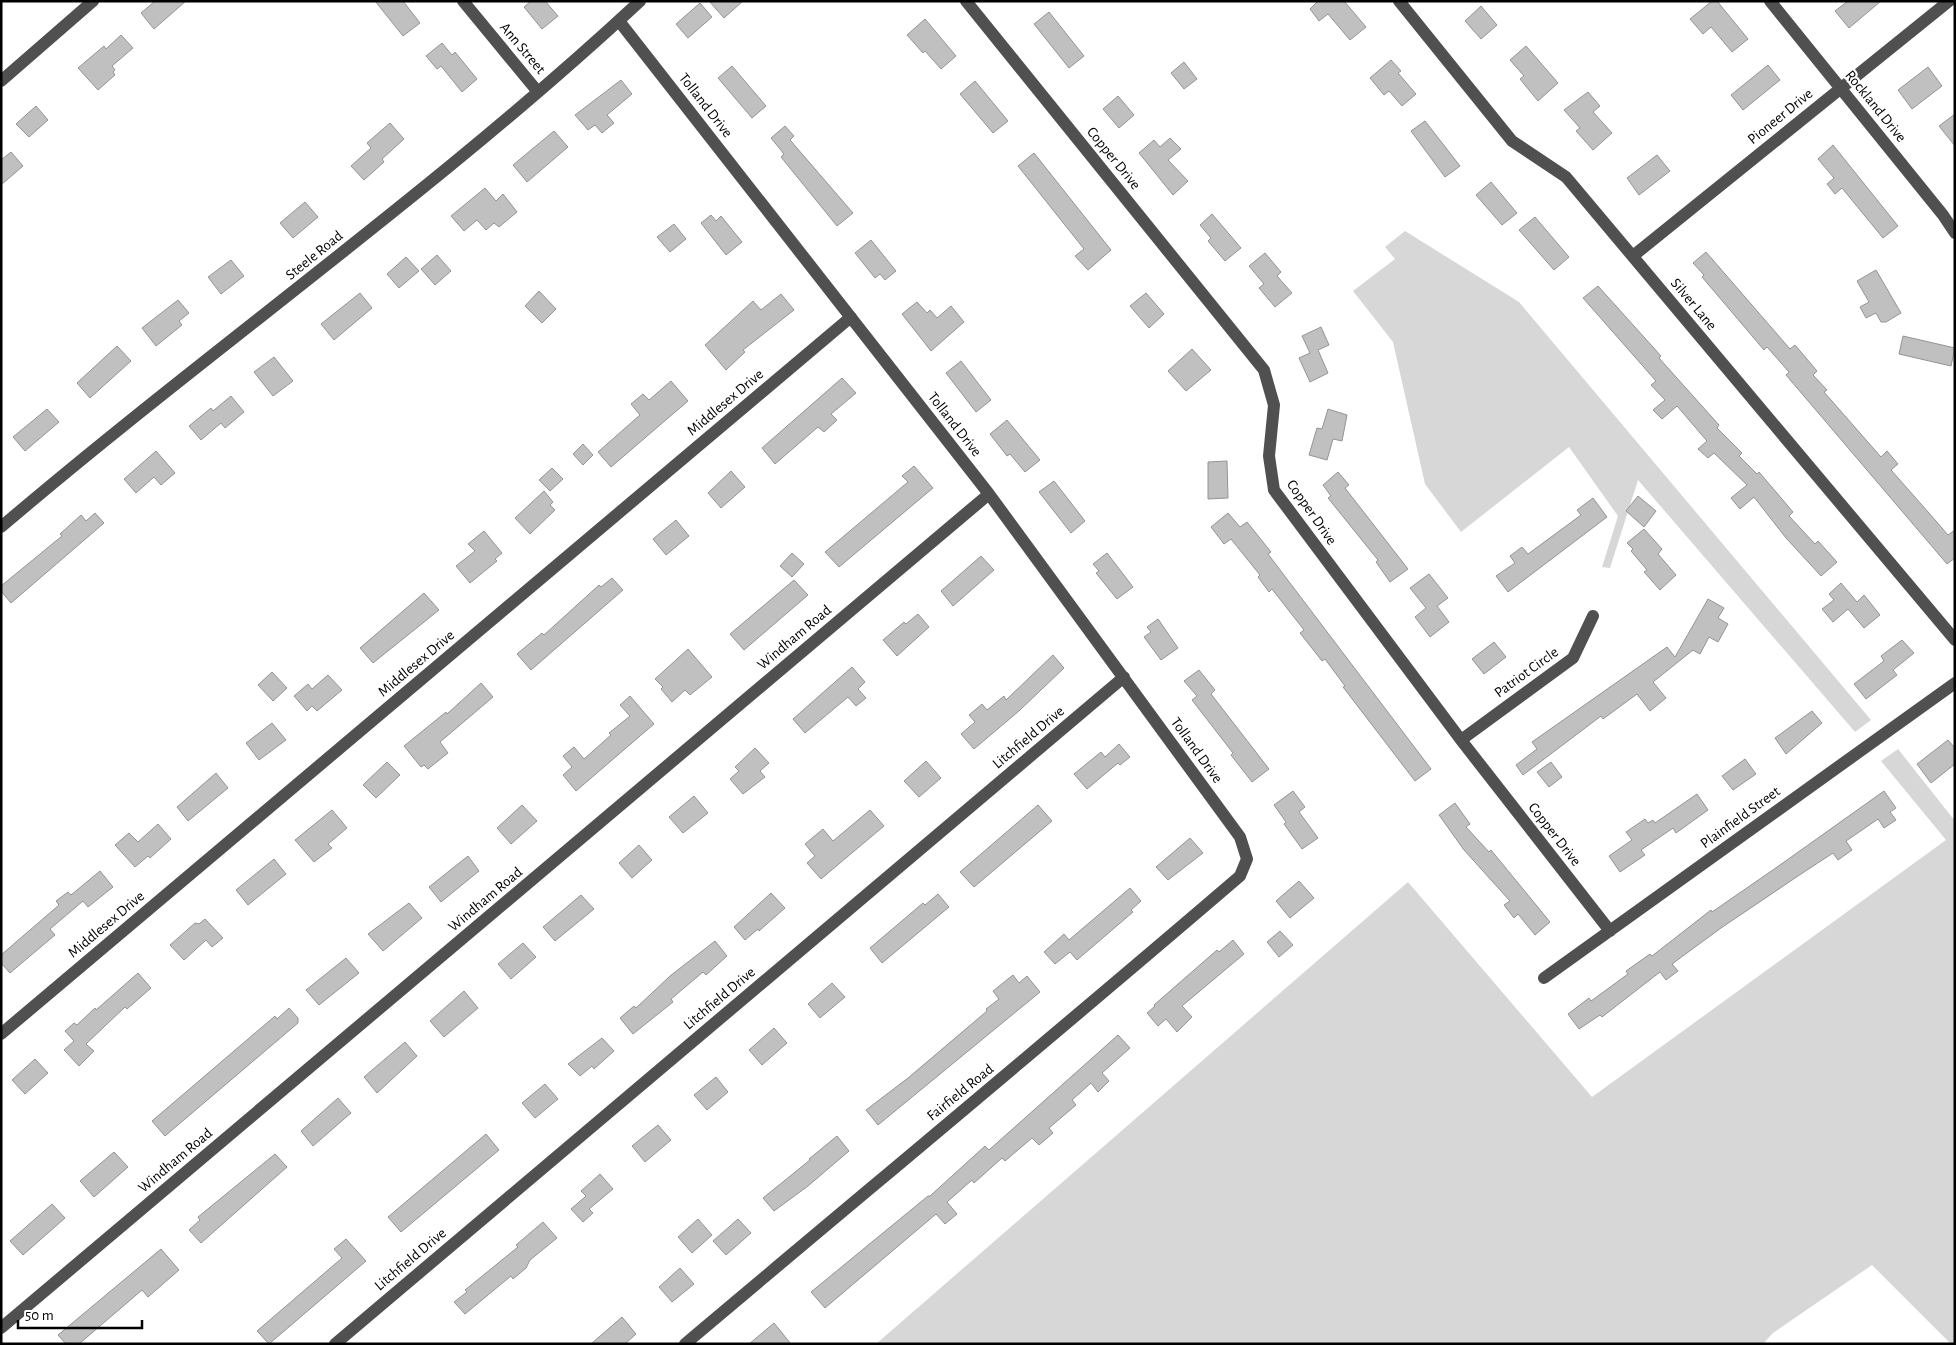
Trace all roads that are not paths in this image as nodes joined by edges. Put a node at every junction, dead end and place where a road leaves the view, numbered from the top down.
1 (93, 1) edge
2 (463, 1) edge
3 (640, 1) edge
4 (966, 1) edge
5 (1399, 1) edge
6 (1770, 1) edge
7 (1949, 1) edge
8 (619, 21) junction
9 (1, 81) edge
10 (1840, 88) junction
11 (538, 92) junction
12 (1955, 233) edge
13 (1633, 256) junction
14 (851, 317) junction
15 (989, 494) junction
16 (1, 527) edge
17 (1593, 616) dead end
18 (1955, 640) edge
19 (1124, 677) junction
20 (1955, 683) edge
21 (1461, 740) junction
22 (1247, 859) joint
23 (1610, 931) junction
24 (1544, 978) dead end
25 (1, 1034) edge
26 (1, 1328) edge
27 (335, 1344) edge
28 (685, 1344) edge

1 - 9 street
2 - 11 street, Ann Street
3 - 8 street, Steele Road
4 - 21 street, Copper Drive
5 - 13 street, Silver Lane
6 - 10 street, Rockland Drive
7 - 10 street, Pioneer Drive
8 - 11 street, Steele Road
8 - 14 street, Tolland Drive
10 - 12 street, Rockland Drive
10 - 13 street, Pioneer Drive
11 - 16 street, Steele Road
13 - 18 street, Silver Lane
14 - 15 street, Tolland Drive
14 - 25 street, Middlesex Drive
15 - 19 street, Tolland Drive
15 - 26 street, Windham Road
17 - 21 street, Patriot Circle
19 - 22 street, Tolland Drive
19 - 27 street, Litchfield Drive
20 - 23 street, Plainfield Street
21 - 23 street, Copper Drive
22 - 28 street, Fairfield Road
23 - 24 street, Plainfield Street

